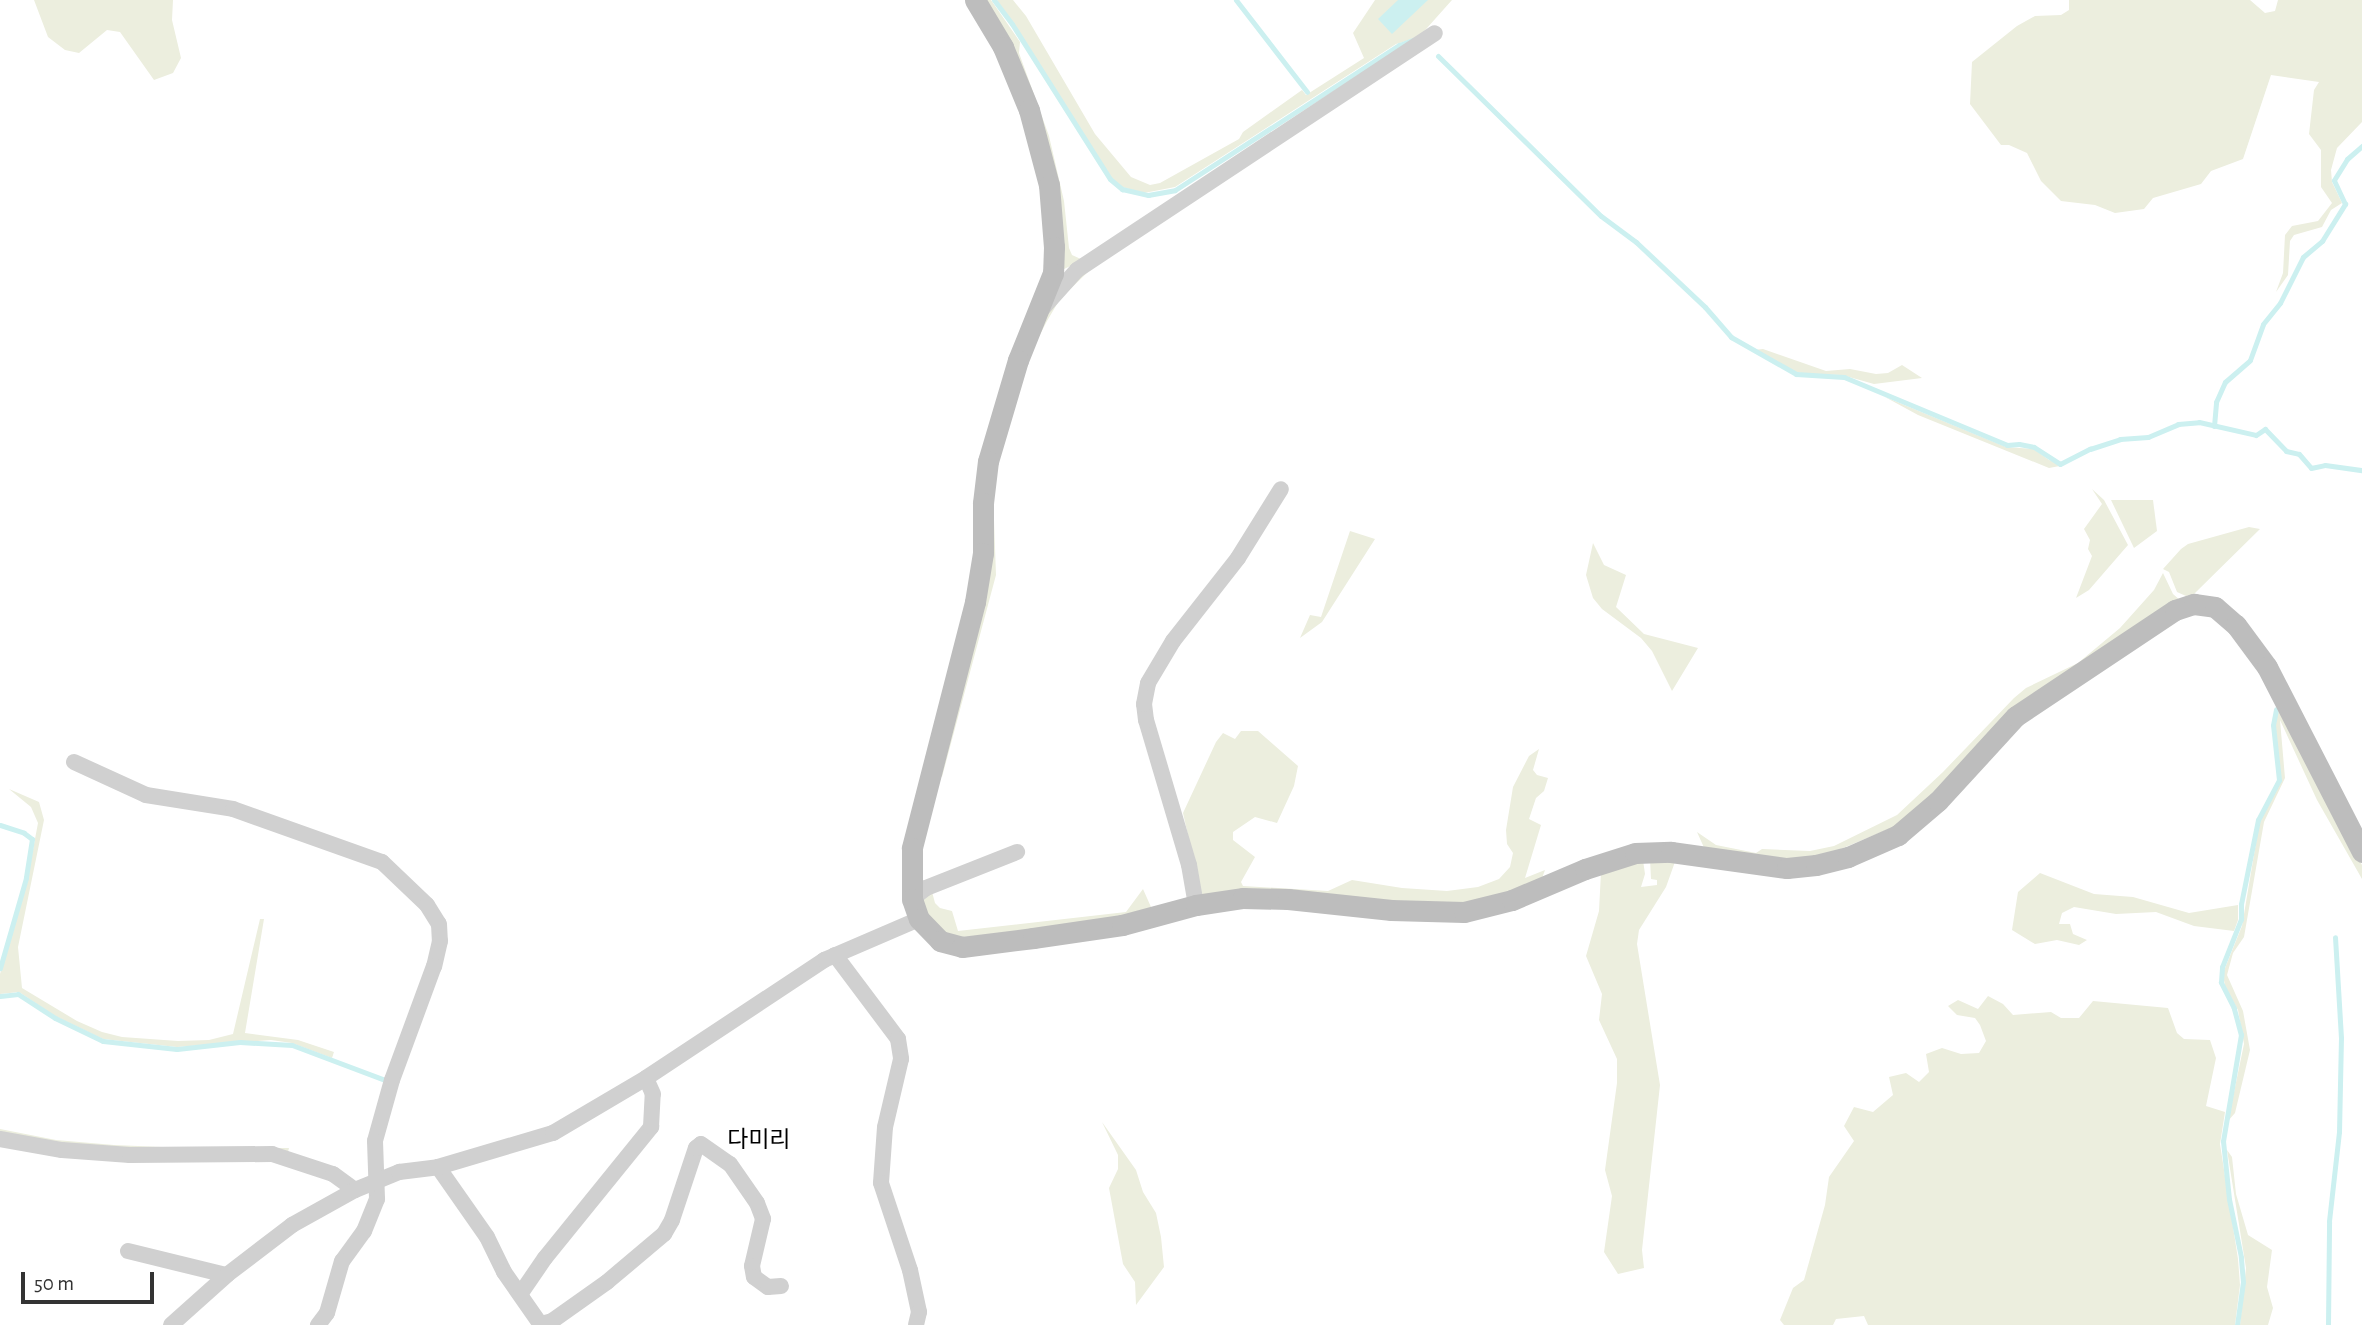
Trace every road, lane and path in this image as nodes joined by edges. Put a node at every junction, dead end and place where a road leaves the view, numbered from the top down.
1 (975, 0) edge
2 (1435, 33) dead end
3 (1040, 312) junction
4 (1281, 489) dead end
5 (74, 762) dead end
6 (1017, 852) dead end
7 (2362, 852) edge
8 (1196, 905) junction
9 (915, 909) junction
10 (835, 955) junction
11 (646, 1079) junction
12 (0, 1139) edge
13 (438, 1167) junction
14 (378, 1181) junction
15 (355, 1190) junction
16 (128, 1251) dead end
17 (226, 1275) junction
18 (781, 1286) dead end
19 (521, 1293) junction
20 (541, 1324) edge
21 (171, 1325) edge
22 (318, 1325) edge
23 (916, 1325) edge

1 - 3 street
2 - 3 street
3 - 9 street
4 - 8 street
5 - 14 street
6 - 9 street
7 - 8 street
8 - 9 street
9 - 10 street
10 - 11 street
10 - 23 street
11 - 13 street
11 - 19 street
12 - 15 street
13 - 14 street
13 - 19 street
14 - 15 street
14 - 22 street
15 - 17 street
16 - 17 street
17 - 21 street
18 - 20 street
19 - 20 street

